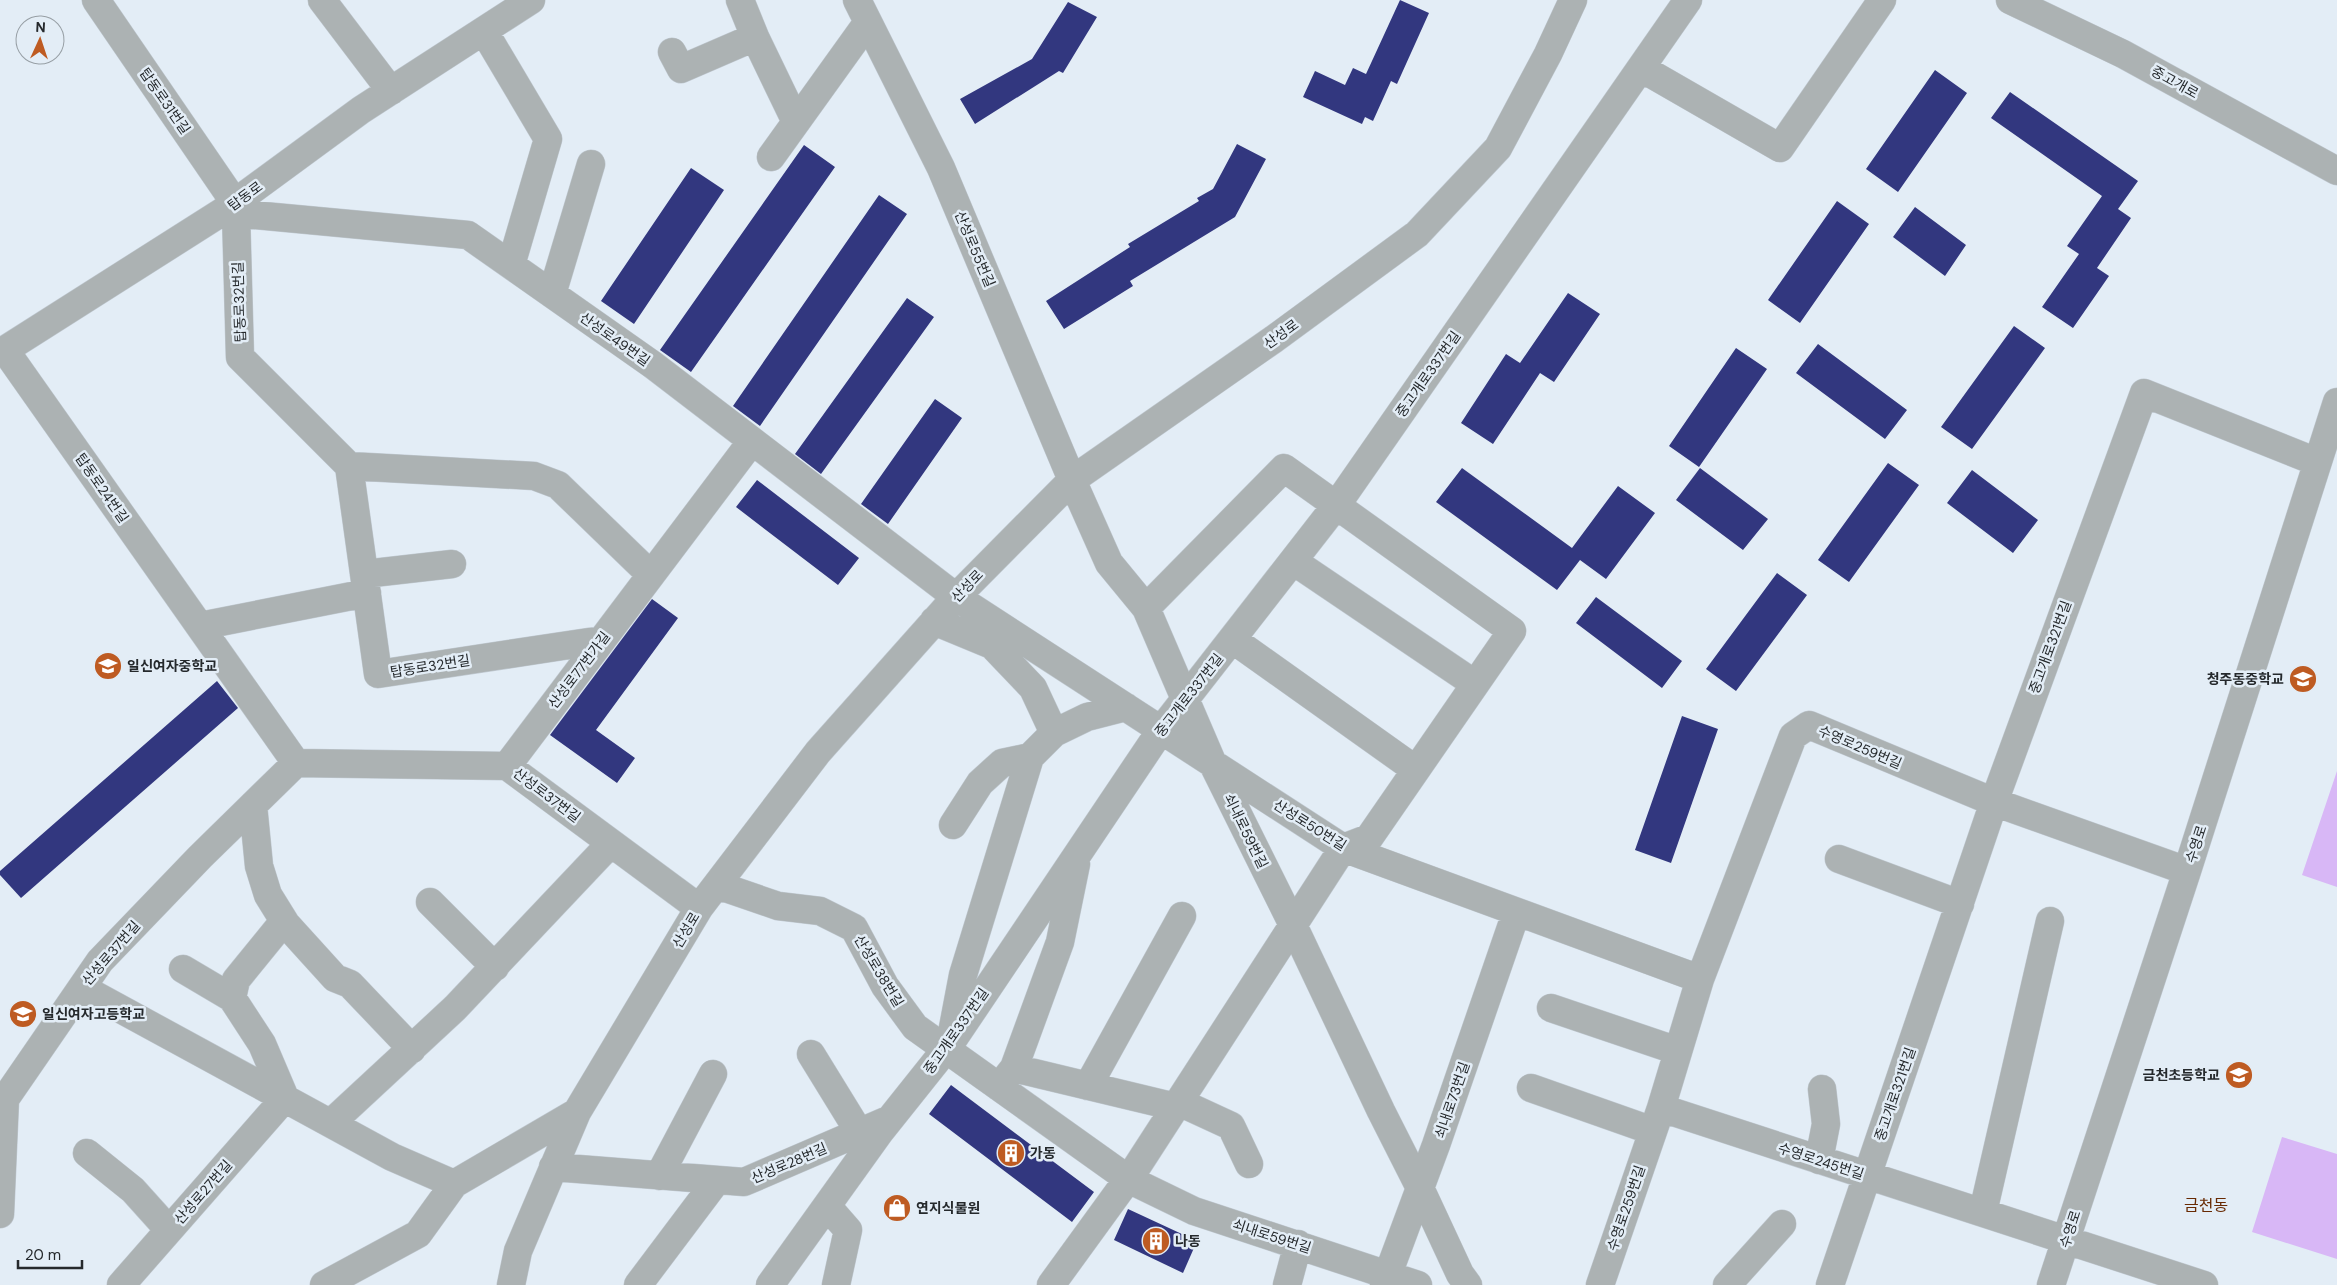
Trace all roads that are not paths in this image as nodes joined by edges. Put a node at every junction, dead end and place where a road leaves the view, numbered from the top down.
1 (96, 0) edge
2 (322, 0) edge
3 (531, 0) edge
4 (740, 0) edge
5 (1574, 0) edge
6 (1688, 0) edge
7 (1882, 0) edge
8 (2010, 0) edge
9 (862, 11) edge
10 (484, 30) junction
11 (755, 37) junction
12 (676, 60) dead end
13 (1641, 68) junction
14 (391, 91) junction
15 (796, 122) junction
16 (771, 157) dead end
17 (592, 164) dead end
18 (2337, 171) edge
19 (231, 209) junction
20 (511, 265) junction
21 (552, 294) junction
22 (3, 351) edge
23 (2337, 402) edge
24 (752, 441) junction
25 (2317, 462) junction
26 (349, 466) junction
27 (1072, 480) junction
28 (1335, 507) junction
29 (1293, 561) junction
30 (452, 564) dead end
31 (651, 575) junction
32 (365, 583) junction
33 (956, 597) junction
34 (1146, 608) junction
35 (934, 621) junction
36 (200, 626) junction
37 (1232, 639) junction
38 (602, 640) junction
39 (1475, 684) junction
40 (1185, 698) junction
41 (1126, 707) junction
42 (1161, 730) junction
43 (1054, 733) junction
44 (1030, 757) junction
45 (296, 763) junction
46 (1213, 764) junction
47 (507, 766) junction
48 (1416, 770) junction
49 (1994, 802) junction
50 (254, 805) junction
51 (952, 825) dead end
52 (611, 843) junction
53 (1343, 848) junction
54 (1079, 851) junction
55 (1839, 859) dead end
56 (2187, 871) junction
57 (716, 886) junction
58 (430, 902) dead end
59 (1960, 904) junction
60 (699, 908) junction
61 (1516, 913) junction
62 (1182, 916) dead end
63 (284, 921) junction
64 (2050, 921) dead end
65 (1293, 924) junction
66 (496, 967) junction
67 (183, 969) dead end
68 (1700, 979) junction
69 (82, 988) junction
70 (232, 998) junction
71 (1551, 1008) dead end
72 (948, 1047) junction
73 (412, 1049) junction
74 (1678, 1050) junction
75 (811, 1054) dead end
76 (713, 1074) dead end
77 (1006, 1078) junction
78 (1088, 1086) junction
79 (1531, 1088) dead end
80 (1822, 1088) dead end
81 (285, 1098) junction
82 (1178, 1104) junction
83 (577, 1112) junction
84 (891, 1118) junction
85 (1657, 1119) junction
86 (331, 1123) junction
87 (859, 1132) junction
88 (87, 1153) dead end
89 (1819, 1160) junction
90 (1249, 1164) dead end
91 (554, 1167) junction
92 (659, 1176) junction
93 (1867, 1176) junction
94 (1128, 1179) junction
95 (717, 1180) junction
96 (454, 1184) junction
97 (1420, 1188) junction
98 (827, 1206) junction
99 (1983, 1212) junction
100 (0, 1214) edge
101 (1782, 1224) dead end
102 (169, 1230) junction
103 (2066, 1239) junction
104 (1298, 1244) junction
105 (352, 1278) edge
106 (1386, 1280) edge
107 (1056, 1281) edge
108 (121, 1285) edge
109 (324, 1285) edge
110 (511, 1285) edge
111 (638, 1285) edge
112 (770, 1285) edge
113 (836, 1285) edge
114 (1287, 1285) edge
115 (1418, 1285) edge
116 (1468, 1285) edge
117 (1600, 1285) edge
118 (1726, 1285) edge
119 (1830, 1285) edge
120 (2051, 1285) edge
121 (2204, 1285) edge

1 - 19 street, 탑동로31번길
2 - 14 street
3 - 10 street, 탑동로
4 - 11 street
5 - 27 street, 산성로
6 - 13 street, 중고개로337번길
7 - 13 street
8 - 18 street, 중고개로
9 - 15 street, 산성로55번길
9 - 27 street, 산성로55번길
10 - 14 street, 탑동로
10 - 20 street
11 - 12 street
11 - 15 street
13 - 28 street, 중고개로337번길
14 - 19 street, 탑동로
15 - 16 street, 산성로55번길
17 - 21 street
19 - 20 street, 산성로49번길
19 - 22 street, 탑동로
19 - 26 street, 탑동로32번길
20 - 21 street, 산성로49번길
21 - 24 street, 산성로49번길
22 - 36 street, 탑동로24번길
23 - 25 street, 수영로
24 - 31 street, 산성로77번가길
24 - 33 street, 산성로49번길
25 - 49 street, 중고개로321번길
25 - 56 street, 수영로
26 - 31 street
26 - 32 street, 탑동로32번길
27 - 33 street, 산성로
27 - 34 street, 산성로55번길
28 - 29 street, 중고개로337번길
28 - 34 street
28 - 39 street
29 - 37 street, 중고개로337번길
29 - 39 street
30 - 32 street
31 - 38 street, 산성로77번가길
32 - 36 street
32 - 38 street, 탑동로32번길
33 - 35 street, 산성로
33 - 41 street, 산성로50번길
34 - 40 street, 쇠내로59번길
35 - 43 street
35 - 57 street, 산성로
36 - 45 street, 탑동로24번길
37 - 40 street, 중고개로337번길
37 - 48 street, 중고개로337번길
38 - 47 street, 산성로77번가길
39 - 48 street
40 - 42 street, 중고개로337번길
40 - 46 street, 쇠내로59번길
41 - 42 street, 산성로50번길
41 - 43 street
42 - 46 street, 산성로50번길
42 - 54 street, 중고개로337번길
43 - 44 street
44 - 51 street
44 - 72 street
45 - 47 street, 산성로37번길
45 - 50 street, 산성로37번길
46 - 53 street, 산성로50번길
46 - 65 street, 쇠내로59번길
47 - 52 street, 산성로37번길
48 - 53 street
49 - 56 street, 수영로259번길
49 - 59 street, 중고개로321번길
49 - 68 street, 수영로259번길
50 - 63 street
50 - 69 street, 산성로37번길
52 - 60 street, 산성로37번길
52 - 66 street
53 - 61 street, 산성로50번길
53 - 65 street
54 - 72 street, 중고개로337번길
54 - 77 street, 중고개로337번길
55 - 59 street
56 - 103 street, 수영로
57 - 60 street, 산성로
57 - 72 street, 산성로38번길
58 - 66 street
59 - 93 street, 중고개로321번길
60 - 83 street, 산성로
61 - 68 street, 산성로50번길
61 - 97 street, 쇠내로73번길
62 - 78 street
63 - 70 street
63 - 73 street
64 - 99 street
65 - 82 street
65 - 97 street, 쇠내로59번길
66 - 73 street
67 - 70 street
68 - 74 street, 수영로259번길
69 - 81 street
69 - 100 street, 산성로37번길
70 - 81 street
71 - 74 street
72 - 77 street, 쇠내로59번길
72 - 84 street, 중고개로337번길
73 - 86 street
74 - 85 street, 수영로259번길
75 - 87 street
76 - 92 street
77 - 78 street
77 - 94 street, 쇠내로59번길
78 - 82 street
79 - 85 street
80 - 89 street
81 - 86 street
81 - 102 street, 산성로27번길
82 - 90 street
82 - 94 street
83 - 91 street, 산성로
83 - 96 street
84 - 87 street, 산성로28번길
84 - 98 street, 중고개로337번길
85 - 89 street, 수영로245번길
85 - 117 street, 수영로259번길
86 - 96 street
87 - 95 street, 산성로28번길
88 - 102 street
89 - 93 street, 수영로245번길
91 - 92 street, 산성로28번길
91 - 110 street, 산성로
92 - 95 street, 산성로28번길
93 - 99 street, 수영로245번길
93 - 119 street, 중고개로321번길
94 - 104 street, 쇠내로59번길
94 - 107 street
95 - 111 street
96 - 105 street
97 - 106 street, 쇠내로73번길
97 - 116 street, 쇠내로59번길
98 - 112 street, 중고개로337번길
98 - 113 street
99 - 103 street, 수영로245번길
101 - 118 street
102 - 108 street, 산성로27번길
103 - 120 street, 수영로
103 - 121 street, 수영로245번길
104 - 106 street, 쇠내로59번길
104 - 114 street
105 - 109 street
106 - 115 street, 쇠내로59번길

